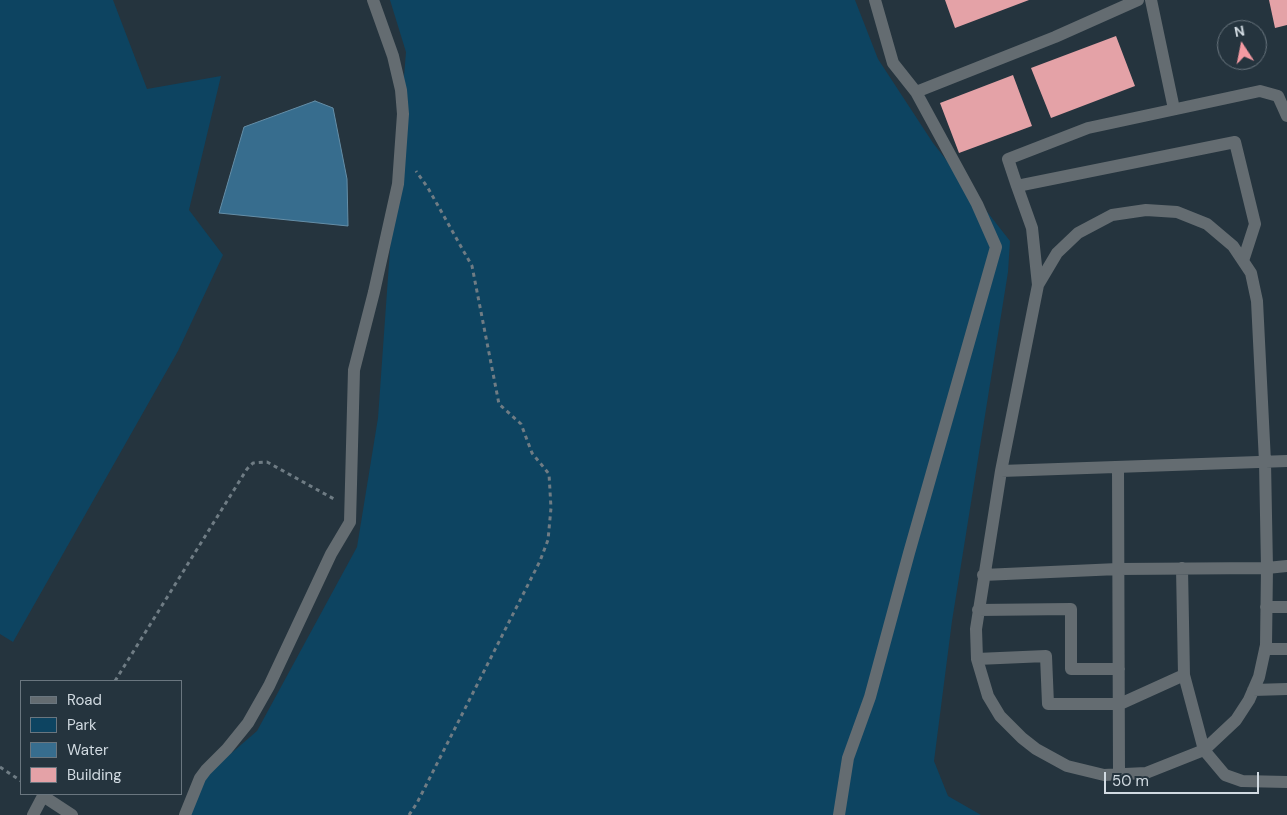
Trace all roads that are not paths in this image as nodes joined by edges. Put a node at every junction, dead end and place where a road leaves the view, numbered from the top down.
1 (373, 0) edge
2 (875, 0) edge
3 (1138, 0) edge
4 (1151, 0) edge
5 (916, 92) junction
6 (1174, 109) junction
7 (1287, 116) edge
8 (1017, 186) junction
9 (1243, 261) junction
10 (1038, 286) junction
11 (1287, 461) edge
12 (1265, 462) junction
13 (1118, 467) junction
14 (1000, 471) junction
15 (1287, 566) edge
16 (1182, 568) junction
17 (1267, 568) junction
18 (1118, 569) junction
19 (983, 575) junction
20 (1266, 607) junction
21 (1287, 607) edge
22 (978, 610) junction
23 (1265, 649) junction
24 (1287, 649) edge
25 (978, 658) junction
26 (1119, 669) junction
27 (1184, 675) junction
28 (1287, 689) edge
29 (1253, 690) junction
30 (1120, 704) junction
31 (1204, 750) junction
32 (1119, 774) junction
33 (1287, 782) edge
34 (33, 815) edge
35 (72, 815) edge
36 (186, 815) edge
37 (839, 815) edge

1 - 36 street
2 - 5 street
3 - 5 street
4 - 6 street
5 - 37 street
6 - 7 street
6 - 8 street
8 - 9 street
8 - 10 street
9 - 10 street
9 - 12 street
10 - 14 street
11 - 12 street
12 - 13 street
12 - 17 street
13 - 14 street
13 - 18 street
14 - 19 street
15 - 17 street
16 - 17 street
16 - 18 street
16 - 27 street
17 - 20 street
18 - 19 street
18 - 26 street
19 - 22 street
20 - 21 street
20 - 23 street
22 - 25 street
22 - 26 street
23 - 24 street
23 - 29 street
25 - 30 street
25 - 32 street
26 - 30 street
27 - 30 street
27 - 31 street
28 - 29 street
29 - 31 street
30 - 32 street
31 - 32 street
31 - 33 street
34 - 35 street

